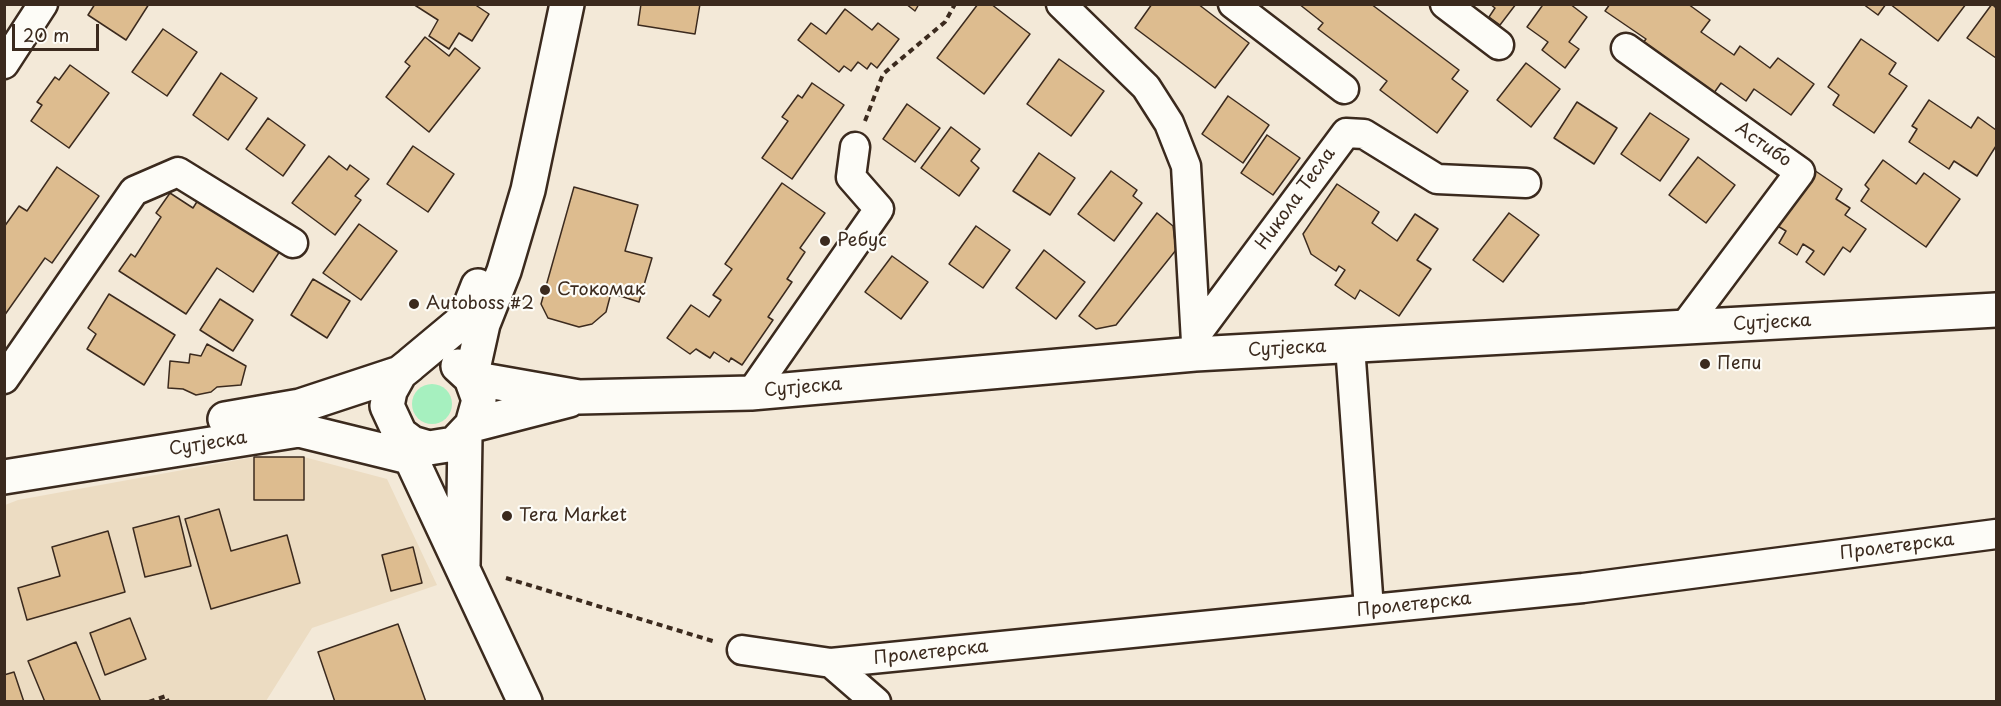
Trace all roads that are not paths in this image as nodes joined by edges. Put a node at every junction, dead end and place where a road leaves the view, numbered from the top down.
1 (43, 4) edge
2 (546, 4) edge
3 (567, 4) edge
4 (1061, 4) edge
5 (1233, 4) edge
6 (1444, 4) edge
7 (1499, 45) dead end
8 (1626, 48) dead end
9 (4, 64) edge
10 (1344, 89) dead end
11 (855, 147) road end
12 (1526, 183) dead end
13 (292, 243) dead end
14 (1996, 310) edge
15 (1684, 327) junction
16 (1196, 344) junction
17 (1350, 346) junction
18 (405, 369) junction
19 (471, 378) junction
20 (4, 379) edge
21 (751, 393) junction
22 (579, 397) junction
23 (469, 430) junction
24 (405, 445) junction
25 (4, 457) edge
26 (4, 477) edge
27 (1996, 534) edge
28 (463, 572) junction
29 (1370, 609) junction
30 (742, 650) road end
31 (831, 663) junction
32 (525, 702) edge
33 (876, 702) edge

1 - 9 street
2 - 18 street
3 - 19 street
4 - 16 street
5 - 10 street
6 - 7 street
8 - 15 street, Астибо
11 - 21 street
12 - 16 street, Никола Тесла
13 - 20 street
14 - 15 street, Сутјеска
15 - 17 street, Сутјеска
16 - 17 street, Сутјеска
16 - 21 street, Сутјеска
17 - 29 street
18 - 19 street
18 - 24 street
18 - 25 street, Сутјеска
19 - 22 street
19 - 23 street
21 - 22 street, Сутјеска
22 - 23 street
23 - 24 street
23 - 28 street
24 - 26 street, Сутјеска
24 - 28 street
27 - 29 street, Пролетерска
28 - 32 street
29 - 31 street, Пролетерска
30 - 31 street, Пролетерска
31 - 33 street, Пролетерска

